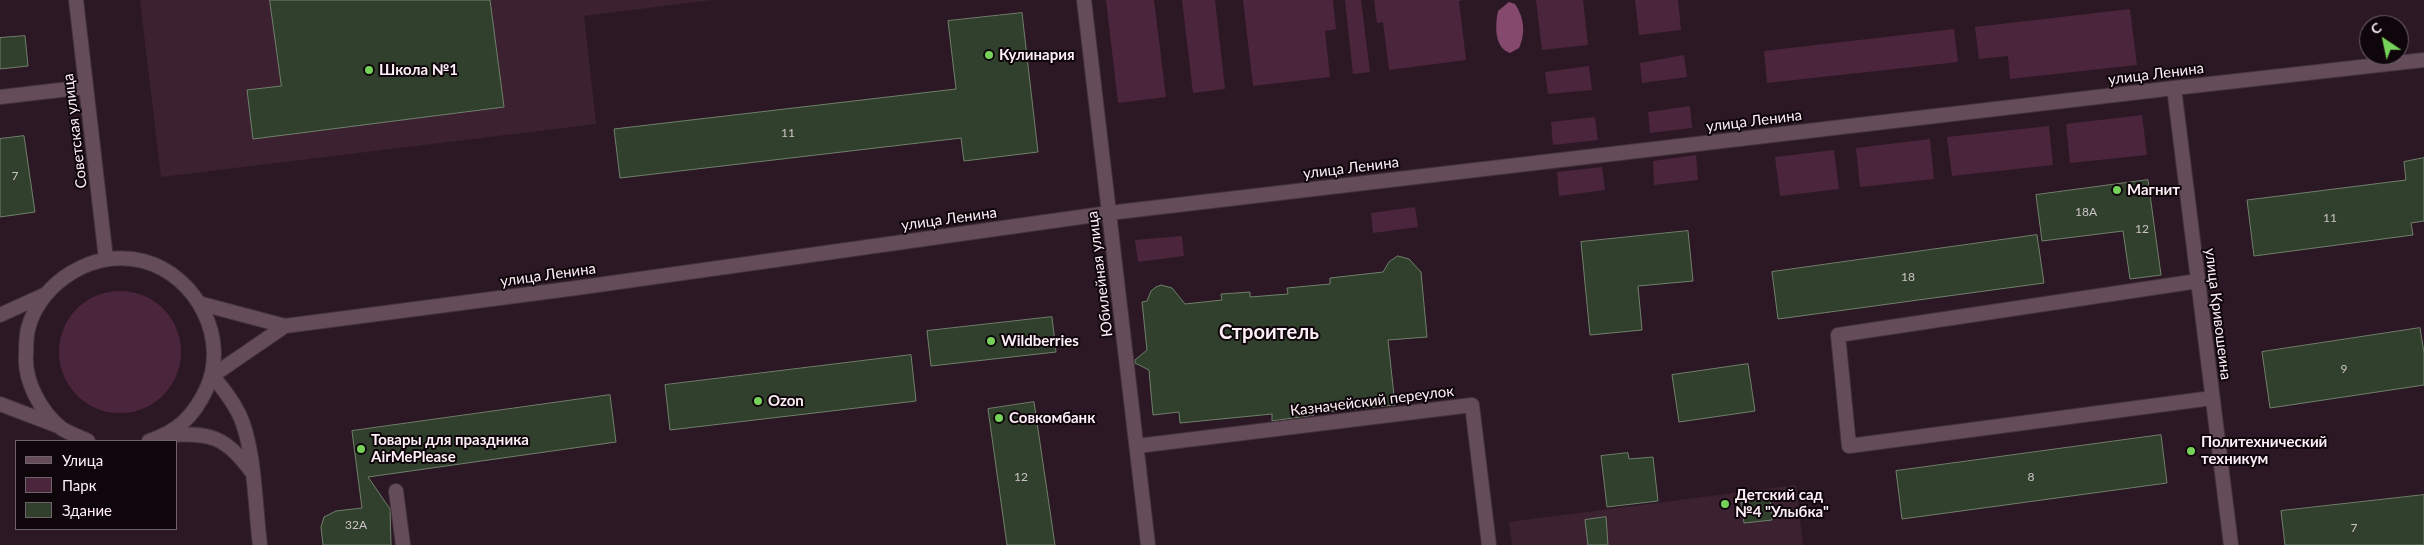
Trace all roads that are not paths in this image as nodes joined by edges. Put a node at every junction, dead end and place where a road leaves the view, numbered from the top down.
1 (76, 0) edge
2 (1084, 0) edge
3 (2424, 60) edge
4 (86, 87) junction
5 (2174, 88) junction
6 (0, 97) edge
7 (1109, 213) junction
8 (106, 259) junction
9 (2198, 281) junction
10 (44, 295) junction
11 (202, 304) junction
12 (0, 315) edge
13 (285, 326) junction
14 (212, 376) junction
15 (2212, 398) junction
16 (0, 404) edge
17 (61, 428) junction
18 (168, 435) junction
19 (86, 440) edge
20 (152, 440) edge
21 (1137, 446) junction
22 (252, 472) junction
23 (396, 491) dead end
24 (260, 545) edge
25 (403, 545) edge
26 (1148, 545) edge
27 (1489, 545) edge
28 (2231, 545) edge

1 - 4 street, Советская улица
2 - 7 street, Юбилейная улица
3 - 5 street, улица Ленина
4 - 6 street
4 - 8 street, Советская улица
5 - 7 street, улица Ленина
5 - 9 street, улица Кривошеина
7 - 13 street, улица Ленина
7 - 21 street, Юбилейная улица
8 - 10 street
8 - 11 street
9 - 15 street, улица Кривошеина
9 - 15 street
10 - 12 street
10 - 17 street
11 - 13 street
11 - 14 street
13 - 14 street
14 - 18 street
14 - 22 street
15 - 28 street, улица Кривошеина
16 - 17 street
17 - 19 street
18 - 20 street
18 - 22 street
21 - 26 street, Юбилейная улица
21 - 27 street, Казначейский переулок
22 - 24 street
23 - 25 street

